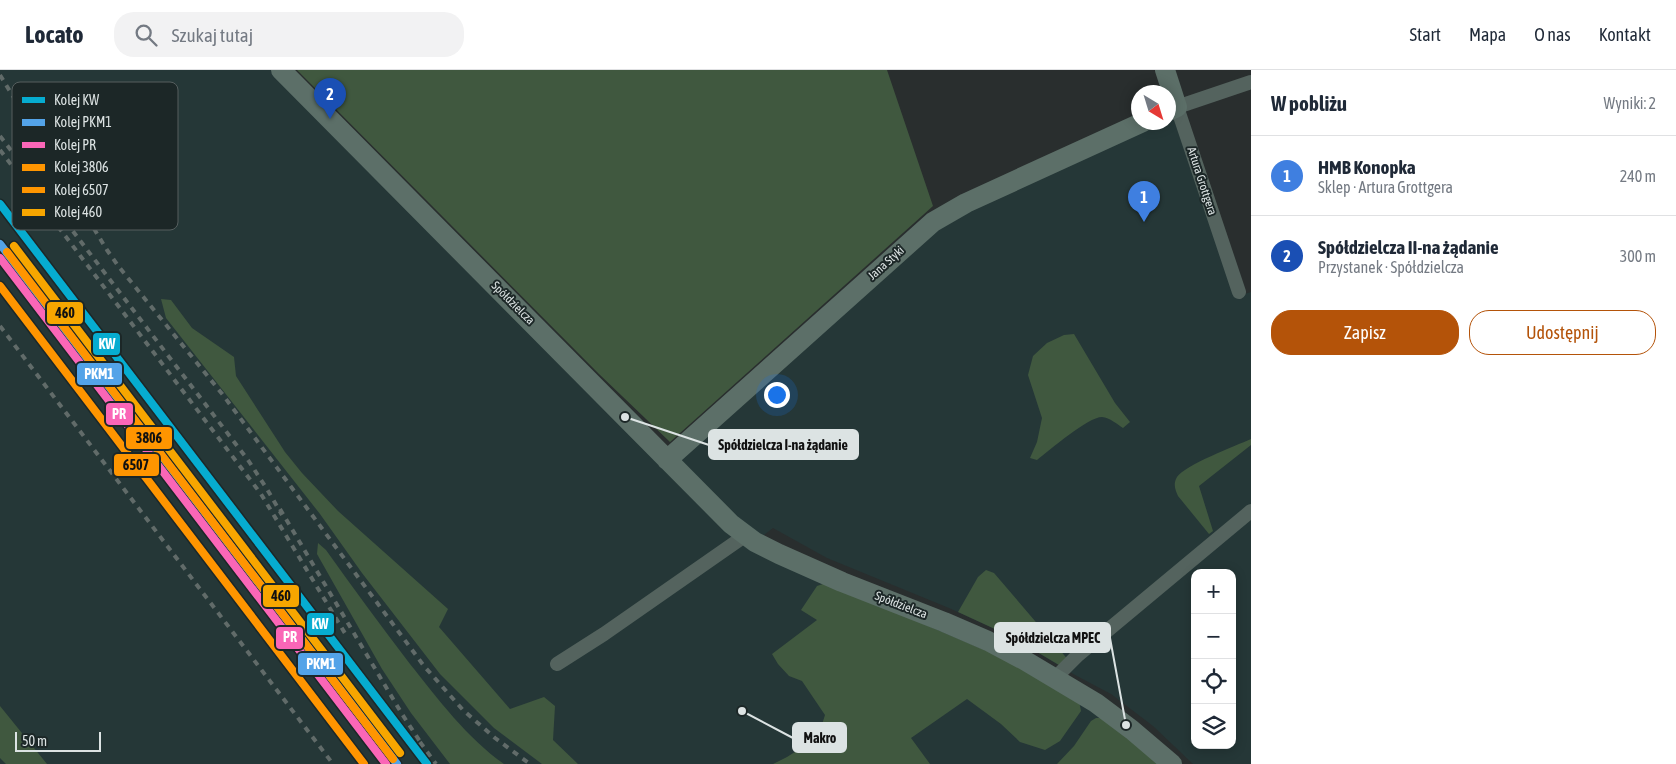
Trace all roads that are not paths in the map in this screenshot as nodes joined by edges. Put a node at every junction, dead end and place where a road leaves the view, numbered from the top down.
1 (281, 70) edge
2 (1166, 70) edge
3 (1251, 82) edge
4 (1169, 85) edge
5 (1176, 108) edge
6 (1176, 117) edge
7 (1131, 127) edge
8 (1239, 292) dead end
9 (667, 460) junction
10 (1251, 511) edge
11 (746, 535) junction
12 (557, 664) dead end
13 (1056, 678) junction
14 (1172, 764) edge

1 - 9 street, Spółdzielcza
2 - 4 street, Artura Grottgera
3 - 5 street
6 - 8 street, Artura Grottgera
7 - 9 street, Jana Styki
9 - 11 street, Spółdzielcza
10 - 13 street
11 - 12 street
11 - 13 street, Spółdzielcza
13 - 14 street, Spółdzielcza

